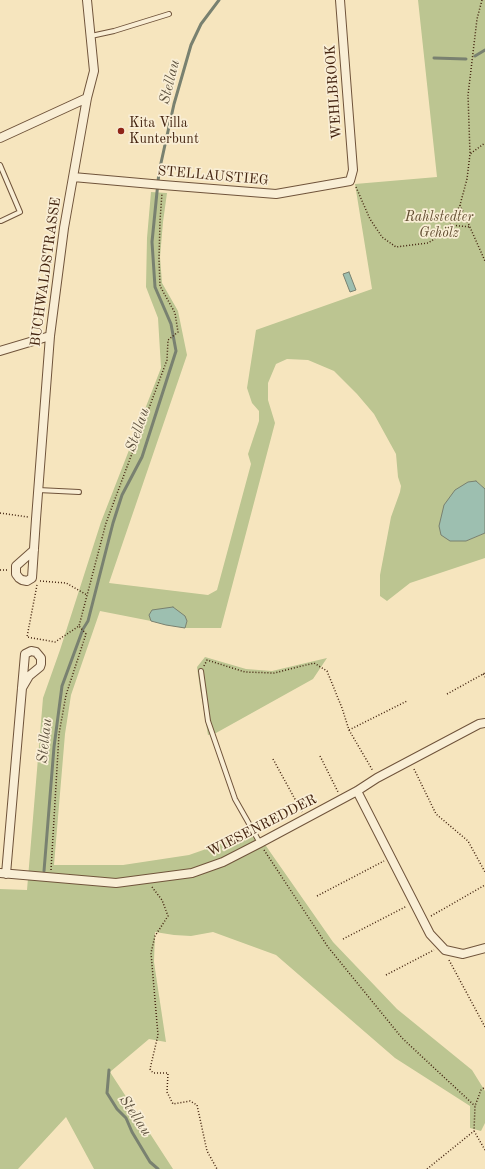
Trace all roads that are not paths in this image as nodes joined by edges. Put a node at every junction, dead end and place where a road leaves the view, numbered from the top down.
1 (87, 0) edge
2 (340, 0) edge
3 (169, 14) dead end
4 (91, 36) junction
5 (87, 98) junction
6 (0, 138) edge
7 (0, 165) edge
8 (73, 176) junction
9 (350, 181) joint
10 (1, 221) edge
11 (50, 336) junction
12 (0, 351) edge
13 (38, 490) junction
14 (79, 492) dead end
15 (34, 550) dead end
16 (201, 671) road end
17 (22, 688) dead end
18 (485, 723) edge
19 (357, 791) junction
20 (260, 843) junction
21 (3, 874) edge
22 (485, 948) edge

1 - 4 street, BUCHWALDSTRASSE
2 - 9 street, WEHLBROOK
3 - 4 lane
4 - 5 street, BUCHWALDSTRASSE
5 - 6 street
5 - 8 street, BUCHWALDSTRASSE
7 - 10 lane
8 - 9 street, STELLAUSTIEG
8 - 11 street, BUCHWALDSTRASSE
11 - 12 street
11 - 13 street, BUCHWALDSTRASSE
13 - 14 lane
13 - 15 street, BUCHWALDSTRASSE
16 - 20 lane
17 - 21 street, WIESENREDDER
18 - 19 street, WIESENREDDER
19 - 20 street, WIESENREDDER
19 - 22 street
20 - 21 street, WIESENREDDER

